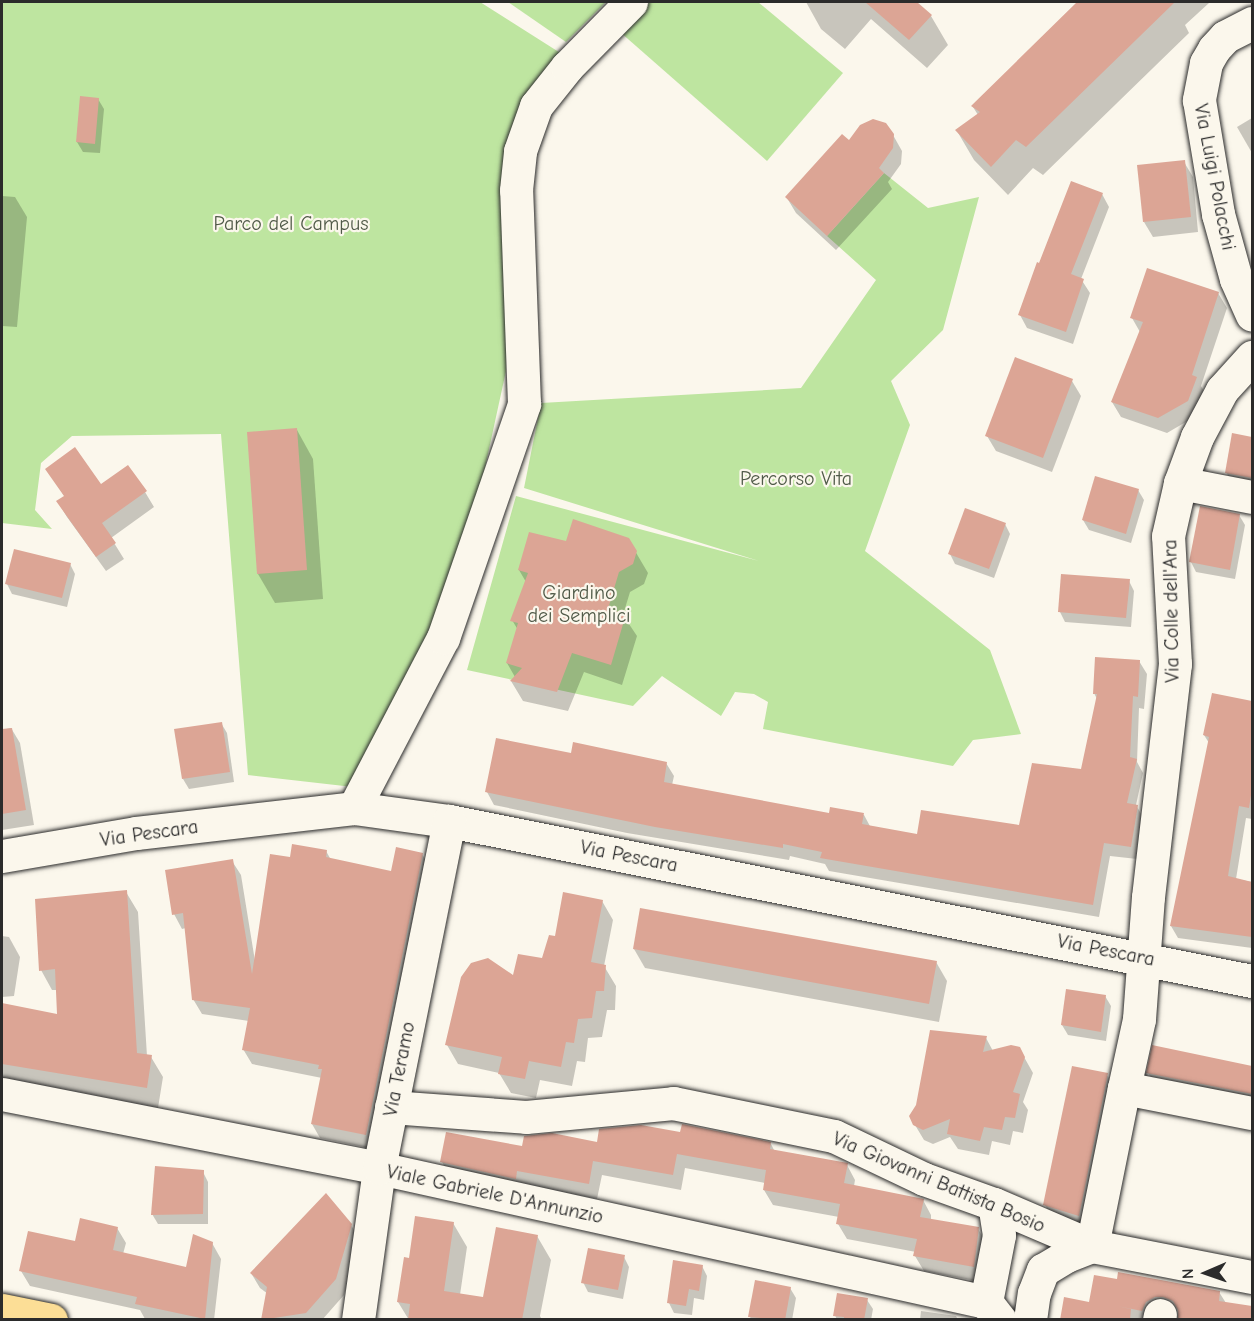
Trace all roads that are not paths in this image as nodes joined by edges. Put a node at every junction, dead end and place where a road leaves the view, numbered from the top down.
1 (631, 2) edge
2 (1252, 23) edge
3 (1252, 315) edge
4 (1252, 357) edge
5 (1180, 483) junction
6 (1252, 497) edge
7 (354, 808) junction
8 (449, 821) junction
9 (2, 856) edge
10 (1145, 957) junction
11 (1252, 981) edge
12 (1124, 1088) junction
13 (2, 1094) edge
14 (391, 1107) junction
15 (1252, 1113) edge
16 (379, 1168) junction
17 (994, 1204) junction
18 (1092, 1246) junction
19 (1043, 1270) junction
20 (1252, 1277) edge
21 (2, 1310) edge
22 (993, 1311) edge
23 (51, 1320) edge
24 (358, 1320) edge
25 (1030, 1320) edge

1 - 7 street
2 - 3 street, Via Luigi Polacchi
4 - 5 street, Via Colle dell'Ara
5 - 6 street
5 - 10 street, Via Colle dell'Ara
7 - 8 street, Via Pescara
7 - 9 street, Via Pescara
8 - 10 street, Via Pescara
8 - 14 street, Via Teramo
10 - 11 street, Via Pescara
10 - 12 street, Via Colle dell'Ara
12 - 15 street
12 - 18 street, Via Colle dell'Ara
13 - 16 street, Viale Gabriele D'Annunzio
14 - 16 street, Via Teramo
14 - 17 street, Via Giovanni Battista Bosio
16 - 22 street, Viale Gabriele D'Annunzio
16 - 24 street, Via Teramo
17 - 18 street, Via Giovanni Battista Bosio
17 - 22 street
18 - 19 street
18 - 20 street, Via Giovanni Battista Bosio
19 - 22 street
19 - 25 street
21 - 23 main road

